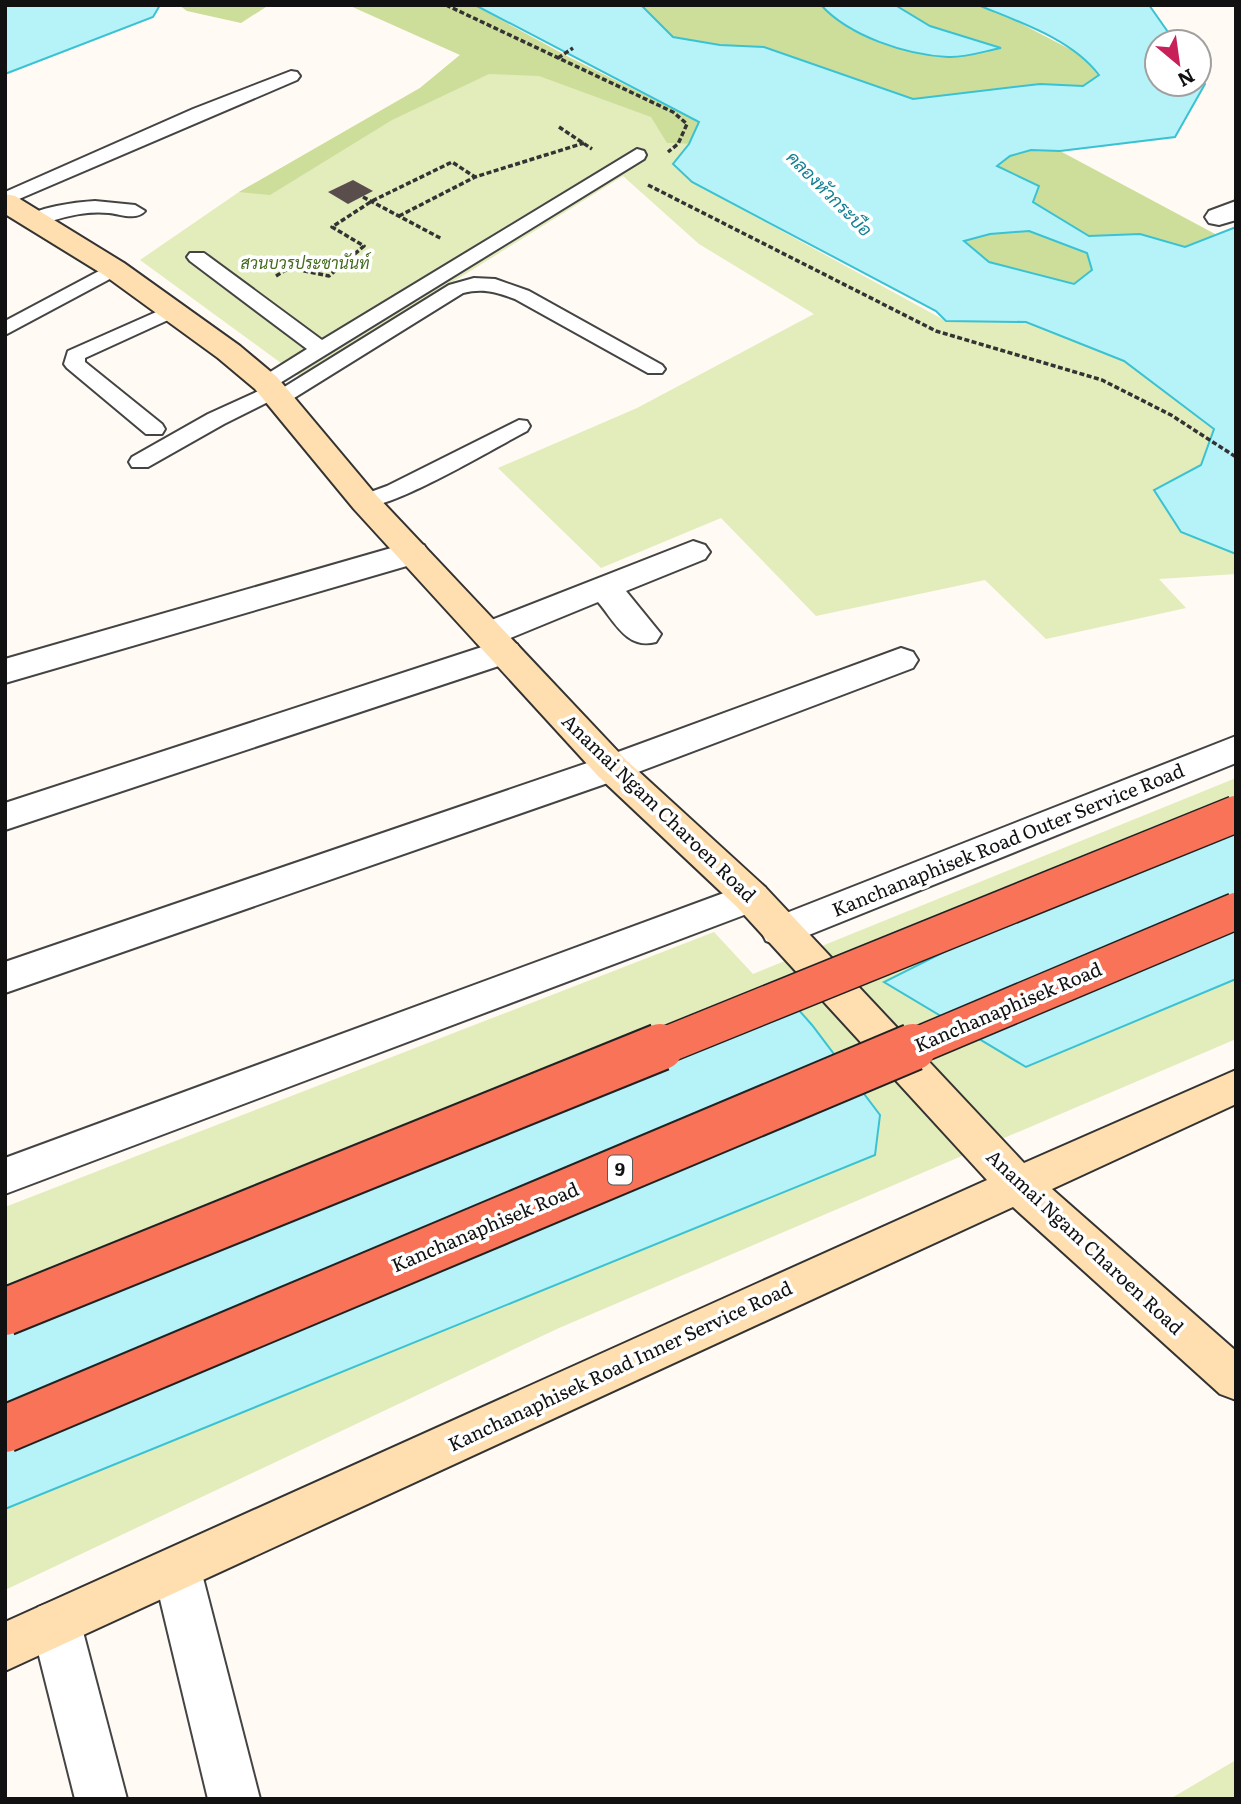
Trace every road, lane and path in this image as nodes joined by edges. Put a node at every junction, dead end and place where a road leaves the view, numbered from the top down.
1 (446, 5) edge
2 (573, 48) dead end
3 (558, 58) junction
4 (291, 75) dead end
5 (584, 143) dead end
6 (637, 155) dead end
7 (661, 158) dead end
8 (475, 177) junction
9 (643, 182) dead end
10 (363, 197) dead end
11 (372, 201) junction
12 (12, 207) edge
13 (135, 211) dead end
14 (399, 216) junction
15 (474, 256) junction
16 (197, 257) dead end
17 (114, 269) junction
18 (244, 292) junction
19 (172, 311) junction
20 (5, 329) edge
21 (321, 349) junction
22 (655, 369) dead end
23 (273, 391) junction
24 (519, 426) dead end
25 (154, 429) dead end
26 (1236, 457) edge
27 (140, 462) dead end
28 (365, 502) junction
29 (693, 552) dead end
30 (412, 553) junction
31 (604, 587) junction
32 (644, 634) dead end
33 (496, 643) junction
34 (901, 660) dead end
35 (5, 671) edge
36 (1236, 749) edge
37 (612, 768) junction
38 (1236, 814) edge
39 (5, 817) edge
40 (751, 897) junction
41 (1236, 911) edge
42 (780, 931) junction
43 (5, 978) edge
44 (1236, 1086) edge
45 (5, 1176) edge
46 (1017, 1184) junction
47 (5, 1312) edge
48 (1236, 1380) edge
49 (5, 1429) edge
50 (177, 1570) junction
51 (56, 1624) junction
52 (5, 1647) edge
53 (101, 1799) edge
54 (233, 1799) edge

1 - 3 path
2 - 3 path
3 - 7 path
4 - 12 lane
5 - 8 path
6 - 15 lane
8 - 11 path
8 - 14 path
9 - 26 path
10 - 11 path
11 - 14 path
11 - 18 path
12 - 13 lane
12 - 17 street, Anamai Ngam Charoen Road
14 - 15 path
15 - 21 lane
16 - 18 lane
17 - 19 street, Anamai Ngam Charoen Road
17 - 20 lane
18 - 21 lane
19 - 23 street, Anamai Ngam Charoen Road
19 - 25 lane
21 - 23 lane
22 - 23 lane
23 - 27 lane
23 - 28 street, Anamai Ngam Charoen Road
24 - 28 lane
28 - 30 street, Anamai Ngam Charoen Road
29 - 31 street
30 - 33 street, Anamai Ngam Charoen Road
30 - 35 street
31 - 32 street
31 - 33 street
33 - 37 street, Anamai Ngam Charoen Road
33 - 39 street
34 - 37 street
36 - 42 street, Kanchanaphisek Road Outer Service Road
37 - 40 street, Anamai Ngam Charoen Road
37 - 43 street
38 - 47 highway, bridge
40 - 42 street, Anamai Ngam Charoen Road
40 - 45 street
41 - 49 highway, Kanchanaphisek Road / 9, bridge
42 - 46 street, Anamai Ngam Charoen Road
44 - 46 street, Kanchanaphisek Road Inner Service Road
46 - 48 street, Anamai Ngam Charoen Road
46 - 50 street, Kanchanaphisek Road Inner Service Road
50 - 51 street, Kanchanaphisek Road Inner Service Road
50 - 54 street
51 - 52 street, Kanchanaphisek Road Inner Service Road
51 - 53 street

